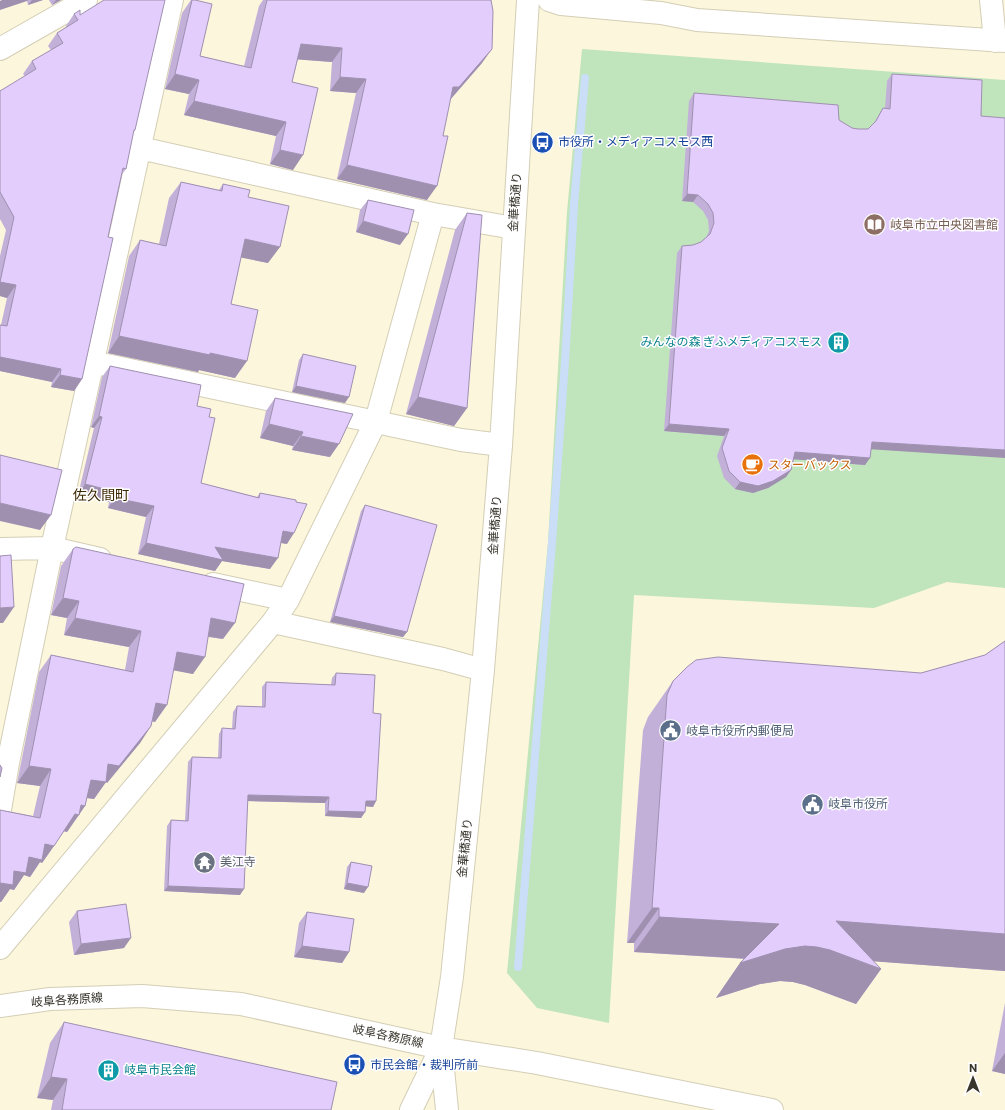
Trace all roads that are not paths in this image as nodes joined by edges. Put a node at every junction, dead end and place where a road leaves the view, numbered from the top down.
1 (86, 0) edge
2 (172, 0) edge
3 (528, 0) edge
4 (549, 0) edge
5 (991, 0) edge
6 (662, 6) edge
7 (1000, 41) edge
8 (0, 49) edge
9 (140, 148) junction
10 (433, 214) junction
11 (514, 228) junction
12 (92, 362) junction
13 (376, 421) junction
14 (501, 445) junction
15 (52, 548) junction
16 (0, 549) edge
17 (121, 563) edge
18 (197, 580) edge
19 (288, 600) junction
20 (272, 622) junction
21 (484, 670) junction
22 (4, 763) edge
23 (0, 810) edge
24 (0, 948) edge
25 (0, 1006) edge
26 (441, 1048) junction
27 (411, 1110) edge
28 (447, 1110) edge
29 (772, 1110) edge

1 - 8 street
2 - 9 street
3 - 11 street, 金華橋通り
4 - 6 street
5 - 7 street
6 - 7 street
9 - 10 street
9 - 12 street
10 - 11 street
10 - 13 street
11 - 14 street, 金華橋通り
12 - 13 street
12 - 15 street
13 - 14 street
13 - 19 street
14 - 21 street, 金華橋通り
15 - 16 street
15 - 17 street
15 - 22 street
18 - 19 street
19 - 20 street
20 - 21 street
20 - 24 street
21 - 26 street, 金華橋通り
22 - 23 street
25 - 26 street, 岐阜各務原線
26 - 27 street, 金華橋通り
26 - 28 street, 金華橋通り
26 - 29 street, 岐阜各務原線

